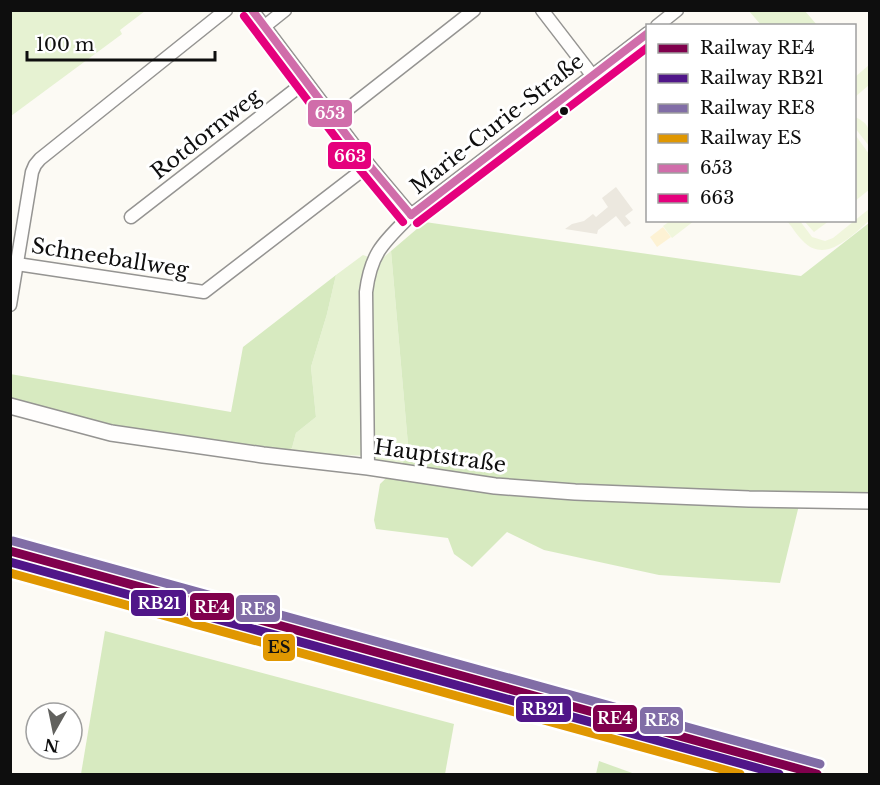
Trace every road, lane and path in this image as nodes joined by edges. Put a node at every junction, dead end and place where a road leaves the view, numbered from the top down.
1 (226, 10) edge
2 (252, 10) edge
3 (285, 10) edge
4 (474, 10) edge
5 (542, 10) edge
6 (677, 10) edge
7 (660, 24) edge
8 (264, 26) junction
9 (646, 34) edge
10 (592, 75) junction
11 (305, 82) junction
12 (335, 119) junction
13 (369, 165) junction
14 (411, 215) junction
15 (131, 217) dead end
16 (17, 264) junction
17 (10, 305) edge
18 (10, 406) edge
19 (368, 467) junction
20 (870, 501) edge

1 - 16 street
2 - 8 street
3 - 8 street
4 - 12 street
5 - 10 street
6 - 7 street
8 - 11 street
9 - 10 street, Marie-Curie-Straße
10 - 14 street, Marie-Curie-Straße
11 - 12 street
11 - 15 street, Rotdornweg
12 - 13 street
13 - 14 street
13 - 16 street, Schneeballweg
14 - 19 street, Marie-Curie-Straße
16 - 17 street
18 - 19 street, Hauptstraße
19 - 20 street, Hauptstraße

